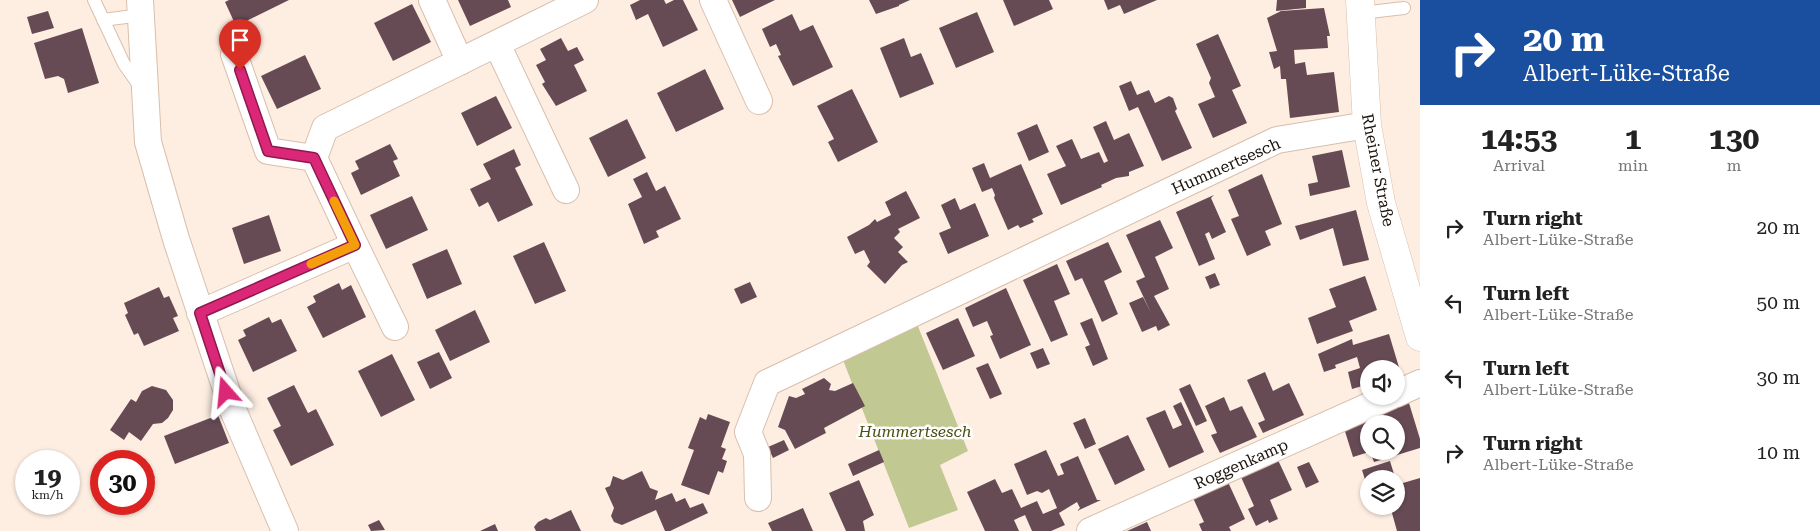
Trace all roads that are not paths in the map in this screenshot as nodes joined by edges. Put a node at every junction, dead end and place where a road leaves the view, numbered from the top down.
1 (94, 0) edge
2 (432, 0) edge
3 (585, 0) edge
4 (713, 0) edge
5 (1361, 7) edge
6 (141, 8) edge
7 (1404, 8) dead end
8 (103, 20) junction
9 (497, 44) junction
10 (234, 54) dead end
11 (460, 62) junction
12 (145, 94) junction
13 (759, 101) dead end
14 (1367, 125) junction
15 (314, 158) junction
16 (566, 190) dead end
17 (355, 245) junction
18 (200, 313) junction
19 (396, 327) dead end
20 (1420, 337) edge
21 (1420, 384) edge
22 (1405, 390) edge
23 (1372, 405) edge
24 (758, 498) dead end
25 (285, 531) edge
26 (1090, 531) edge

1 - 8 lane
2 - 11 street
3 - 9 street
4 - 13 street
5 - 7 lane
5 - 14 street, Rheiner Straße
6 - 8 lane
6 - 12 street
8 - 12 lane
9 - 11 street
9 - 16 street
10 - 15 street
11 - 15 street
12 - 18 street
14 - 20 street, Rheiner Straße
14 - 24 street, Hummertsesch
15 - 17 street
17 - 18 street
17 - 19 street
18 - 25 street
21 - 22 street
23 - 26 street, Roggenkamp

